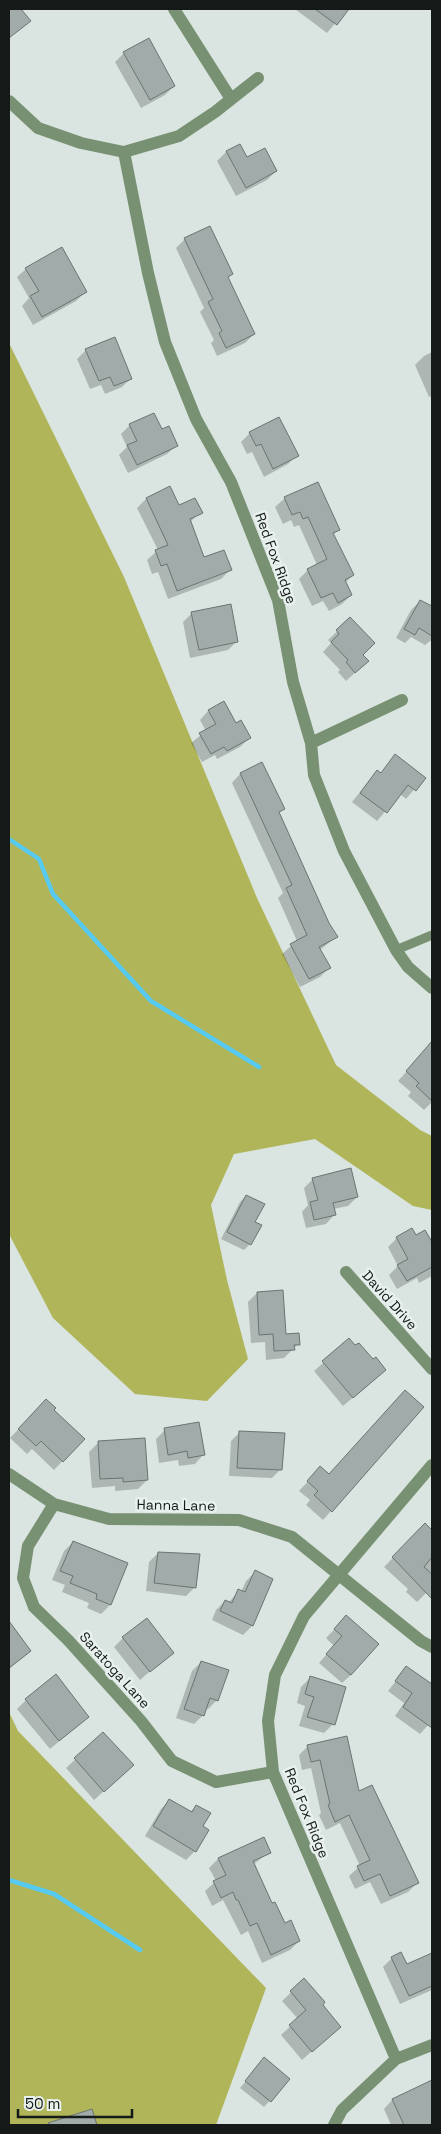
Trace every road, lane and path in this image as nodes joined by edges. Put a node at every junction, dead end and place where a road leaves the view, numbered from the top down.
1 (174, 9) edge
2 (258, 78) dead end
3 (231, 98) junction
4 (9, 101) edge
5 (124, 152) junction
6 (402, 700) dead end
7 (311, 744) junction
8 (432, 935) edge
9 (396, 950) junction
10 (432, 988) edge
11 (346, 1272) dead end
12 (432, 1369) edge
13 (432, 1465) edge
14 (9, 1474) edge
15 (54, 1504) junction
16 (339, 1573) junction
17 (432, 1647) edge
18 (273, 1772) junction
19 (432, 2045) edge
20 (396, 2060) junction
21 (334, 2125) edge

1 - 3 street
2 - 3 street
3 - 5 street
4 - 5 street
5 - 7 street, Red Fox Ridge
6 - 7 street
7 - 9 street, Red Fox Ridge
8 - 9 lane
9 - 10 street, Red Fox Ridge
11 - 12 street, David Drive
13 - 16 street, Red Fox Ridge
14 - 15 street, Hanna Lane
15 - 16 street, Hanna Lane
15 - 18 street, Saratoga Lane
16 - 17 street, Hanna Lane
16 - 18 street, Red Fox Ridge
18 - 20 street, Red Fox Ridge
19 - 20 street
20 - 21 street

